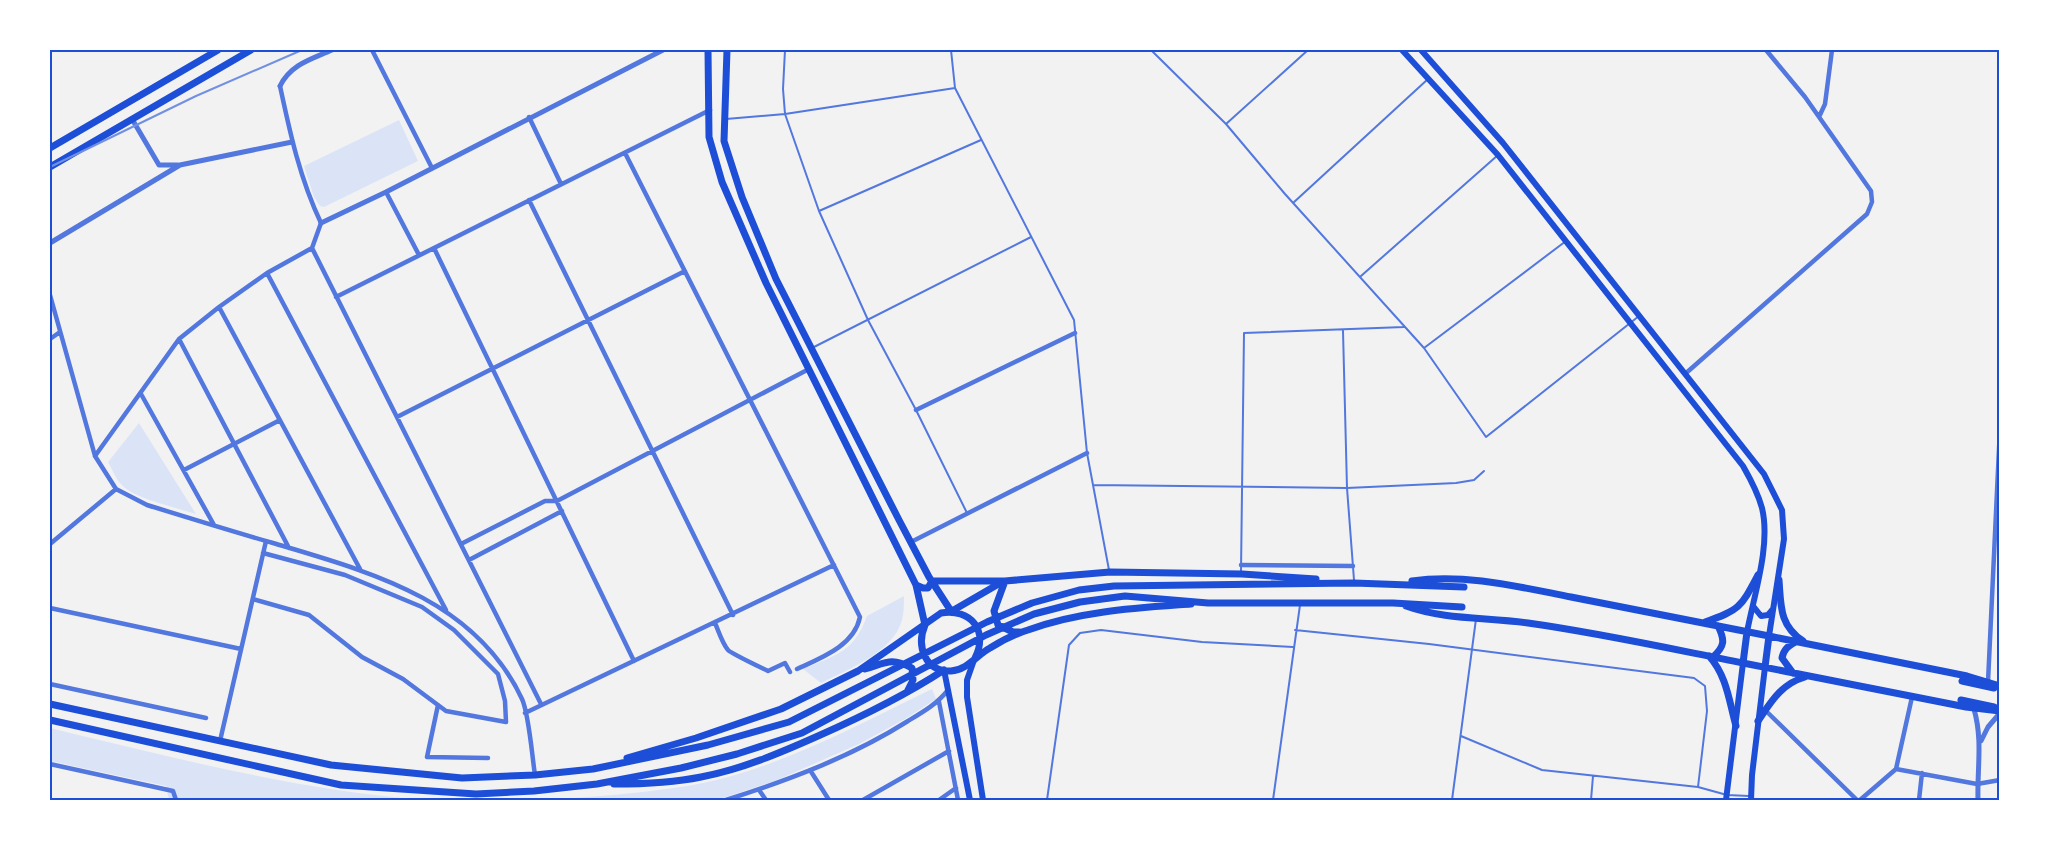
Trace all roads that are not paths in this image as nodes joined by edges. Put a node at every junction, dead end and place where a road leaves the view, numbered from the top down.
1 (218, 50) edge
2 (251, 50) edge
3 (332, 50) edge
4 (372, 50) edge
5 (663, 50) edge
6 (708, 50) edge
7 (727, 50) edge
8 (785, 50) edge
9 (951, 50) edge
10 (1151, 50) edge
11 (1308, 50) edge
12 (1402, 50) edge
13 (1421, 50) edge
14 (1767, 50) edge
15 (1832, 50) edge
16 (1429, 79) junction
17 (280, 86) joint
18 (955, 88) junction
19 (710, 110) junction
20 (785, 114) junction
21 (529, 117) junction
22 (1819, 117) junction
23 (132, 119) junction
24 (723, 120) junction
25 (1226, 124) junction
26 (981, 140) junction
27 (292, 142) junction
28 (50, 148) edge
29 (625, 153) junction
30 (1498, 155) junction
31 (180, 165) junction
32 (50, 167) edge
33 (432, 168) junction
34 (561, 184) junction
35 (386, 192) junction
36 (529, 200) junction
37 (1293, 203) junction
38 (819, 212) junction
39 (321, 223) junction
40 (1031, 237) junction
41 (1566, 241) junction
42 (50, 243) edge
43 (312, 248) junction
44 (434, 248) junction
45 (419, 255) junction
46 (685, 271) junction
47 (267, 273) junction
48 (1361, 276) junction
49 (50, 295) edge
50 (336, 297) junction
51 (219, 307) junction
52 (1640, 315) junction
53 (588, 320) junction
54 (868, 320) junction
55 (1631, 323) junction
56 (1404, 327) junction
57 (1343, 330) junction
58 (60, 332) junction
59 (1076, 333) junction
60 (50, 339) edge
61 (179, 339) junction
62 (1424, 348) junction
63 (812, 349) junction
64 (493, 369) junction
65 (809, 369) junction
66 (1685, 374) junction
67 (141, 394) junction
68 (750, 399) junction
69 (916, 410) junction
70 (397, 417) junction
71 (280, 420) junction
72 (2000, 428) edge
73 (235, 444) junction
74 (652, 450) junction
75 (1087, 453) junction
76 (95, 456) junction
77 (184, 470) junction
78 (1484, 471) dead end
79 (1093, 485) junction
80 (1243, 487) junction
81 (1347, 488) junction
82 (116, 489) junction
83 (556, 501) junction
84 (562, 511) junction
85 (967, 514) junction
86 (215, 526) junction
87 (266, 541) junction
88 (911, 542) junction
89 (50, 544) edge
90 (461, 544) junction
91 (289, 548) junction
92 (263, 553) junction
93 (469, 560) junction
94 (834, 565) junction
95 (1241, 565) junction
96 (1353, 566) junction
97 (361, 570) junction
98 (1110, 572) junction
99 (1242, 574) junction
100 (1758, 575) junction
101 (1779, 580) junction
102 (932, 581) junction
103 (1005, 581) junction
104 (1354, 583) junction
105 (1401, 583) junction
106 (916, 585) junction
107 (1464, 587) dead end
108 (252, 599) junction
109 (1300, 602) junction
110 (1208, 603) junction
111 (1398, 603) junction
112 (1752, 605) junction
113 (1462, 607) dead end
114 (50, 608) edge
115 (1774, 609) junction
116 (447, 611) junction
117 (951, 611) junction
118 (733, 615) junction
119 (1476, 618) junction
120 (715, 623) junction
121 (1703, 623) junction
122 (925, 625) junction
123 (1718, 626) junction
124 (1295, 630) junction
125 (1747, 632) junction
126 (1022, 633) junction
127 (1769, 636) junction
128 (1797, 641) junction
129 (1808, 644) junction
130 (1293, 647) junction
131 (241, 649) junction
132 (1472, 651) junction
133 (1711, 657) junction
134 (975, 658) junction
135 (634, 662) junction
136 (1743, 663) junction
137 (1764, 667) junction
138 (796, 669) dead end
139 (944, 670) junction
140 (858, 671) junction
141 (790, 672) dead end
142 (1793, 673) junction
143 (1808, 676) junction
144 (1962, 681) dead end
145 (1988, 682) junction
146 (50, 684) edge
147 (2000, 688) edge
148 (948, 690) junction
149 (907, 692) junction
150 (1912, 697) junction
151 (1961, 700) dead end
152 (939, 702) junction
153 (50, 704) edge
154 (542, 704) junction
155 (438, 705) junction
156 (1974, 709) junction
157 (1765, 710) junction
158 (2000, 711) edge
159 (525, 713) junction
160 (206, 718) dead end
161 (50, 720) edge
162 (1758, 721) junction
163 (1736, 726) junction
164 (1461, 736) junction
165 (220, 741) junction
166 (1980, 742) junction
167 (949, 751) junction
168 (488, 758) dead end
169 (50, 764) edge
170 (593, 769) junction
171 (1896, 769) junction
172 (810, 770) junction
173 (1922, 773) junction
174 (535, 775) junction
175 (1593, 776) junction
176 (2000, 780) edge
177 (597, 784) junction
178 (1977, 784) junction
179 (1698, 787) junction
180 (956, 788) junction
181 (759, 790) junction
182 (1727, 798) edge
183 (1751, 798) edge
184 (176, 801) edge
185 (726, 801) edge
186 (766, 801) edge
187 (829, 801) edge
188 (863, 801) edge
189 (939, 801) edge
190 (958, 801) edge
191 (970, 801) edge
192 (983, 801) edge
193 (1047, 801) edge
194 (1273, 801) edge
195 (1452, 801) edge
196 (1591, 801) edge
197 (1858, 801) edge
198 (1919, 801) edge
199 (1978, 801) edge

1 - 28 main road
2 - 23 main road
3 - 17 street
4 - 33 street
5 - 21 street
6 - 19 main road
7 - 24 main road
8 - 20 lane
9 - 18 lane
10 - 25 lane
11 - 25 lane
12 - 16 main road
13 - 52 main road
14 - 22 street
15 - 22 street
16 - 30 main road
16 - 37 lane
17 - 27 street
18 - 20 lane
18 - 26 lane
19 - 29 street
19 - 65 main road
20 - 24 lane
20 - 38 lane
21 - 33 street
21 - 34 street
22 - 66 street
23 - 31 street
23 - 32 main road
24 - 63 main road
25 - 37 lane
26 - 38 lane
26 - 40 lane
27 - 31 street
27 - 39 street
29 - 34 street
29 - 46 street
30 - 41 main road
30 - 48 lane
31 - 42 street
33 - 35 street
34 - 36 street
35 - 39 street
35 - 45 street
36 - 44 street
36 - 53 street
37 - 48 lane
38 - 54 lane
39 - 43 street
40 - 54 lane
40 - 59 lane
41 - 55 main road
41 - 62 lane
43 - 47 street
43 - 50 street
44 - 45 street
44 - 64 street
45 - 50 street
46 - 53 street
46 - 68 street
47 - 51 street
47 - 116 street
48 - 56 lane
49 - 58 street
50 - 70 street
51 - 61 street
51 - 71 street
52 - 55 lane
52 - 66 main road
53 - 64 street
53 - 74 street
54 - 63 lane
54 - 69 lane
55 - 62 lane
55 - 100 main road
56 - 57 lane
56 - 62 lane
57 - 80 lane
57 - 81 lane
58 - 60 street
58 - 76 street
59 - 69 street
59 - 75 lane
61 - 67 street
61 - 73 street
63 - 88 main road
64 - 70 street
64 - 83 street
65 - 68 street
65 - 106 main road
66 - 101 main road
67 - 76 street
67 - 77 street
68 - 74 street
68 - 94 street
69 - 85 lane
70 - 90 street
71 - 73 street
71 - 97 street
72 - 145 street
73 - 77 street
73 - 91 street
74 - 83 street
74 - 118 street
75 - 79 lane
75 - 85 street
76 - 82 street
77 - 86 street
78 - 81 lane
79 - 80 lane
79 - 98 lane
80 - 81 lane
80 - 95 lane
81 - 96 lane
82 - 86 street
82 - 89 street
83 - 84 street
83 - 90 street
84 - 93 street
84 - 135 street
85 - 88 street
86 - 87 street
87 - 91 street
87 - 92 street
88 - 102 main road
90 - 93 street
91 - 97 street
92 - 108 street
92 - 155 street
93 - 154 street
94 - 118 street
94 - 138 street
95 - 96 street
95 - 99 lane
96 - 104 lane
97 - 116 street
98 - 99 main road
98 - 103 main road
99 - 104 main road
100 - 112 main road
100 - 121 main road
101 - 115 main road
101 - 129 main road
102 - 103 main road
102 - 106 main road
102 - 117 main road
103 - 117 main road
103 - 126 main road
104 - 105 main road
104 - 170 main road
105 - 107 main road
105 - 121 main road
106 - 122 main road
108 - 131 street
108 - 155 street
109 - 110 main road
109 - 111 main road
109 - 124 lane
110 - 126 main road
110 - 177 main road
111 - 113 main road
111 - 119 main road
112 - 115 main road
112 - 125 main road
114 - 131 street
115 - 127 main road
116 - 159 street
117 - 122 main road
117 - 134 main road
118 - 120 street
119 - 132 lane
119 - 133 main road
120 - 135 street
120 - 141 street
121 - 123 main road
122 - 139 main road
122 - 140 main road
123 - 125 main road
123 - 133 main road
124 - 130 lane
124 - 132 lane
125 - 127 main road
125 - 136 main road
126 - 134 main road
127 - 128 main road
127 - 137 main road
128 - 129 main road
128 - 142 main road
129 - 145 main road
130 - 193 lane
130 - 194 lane
131 - 165 street
132 - 164 lane
132 - 179 lane
133 - 136 main road
133 - 163 main road
134 - 139 main road
134 - 192 main road
135 - 154 street
136 - 137 main road
136 - 163 main road
137 - 142 main road
137 - 162 main road
139 - 148 main road
139 - 149 main road
140 - 149 main road
140 - 170 main road
142 - 143 main road
143 - 150 main road
143 - 157 main road
144 - 147 main road
145 - 147 main road
146 - 160 street
148 - 152 street
148 - 191 main road
149 - 177 main road
150 - 156 main road
150 - 171 street
151 - 158 main road
152 - 167 street
152 - 172 street
153 - 165 main road
154 - 159 street
155 - 168 street
156 - 158 main road
156 - 166 street
157 - 162 main road
157 - 197 street
158 - 166 street
159 - 174 street
161 - 177 main road
162 - 183 main road
163 - 182 main road
164 - 175 lane
164 - 195 lane
165 - 174 main road
166 - 178 street
167 - 180 street
167 - 188 street
169 - 184 street
170 - 174 main road
171 - 173 street
171 - 197 street
172 - 181 street
172 - 187 street
173 - 178 street
173 - 198 street
175 - 179 lane
175 - 196 lane
176 - 178 street
178 - 199 street
179 - 182 lane
180 - 189 street
180 - 190 street
181 - 185 street
181 - 186 street
182 - 183 lane

